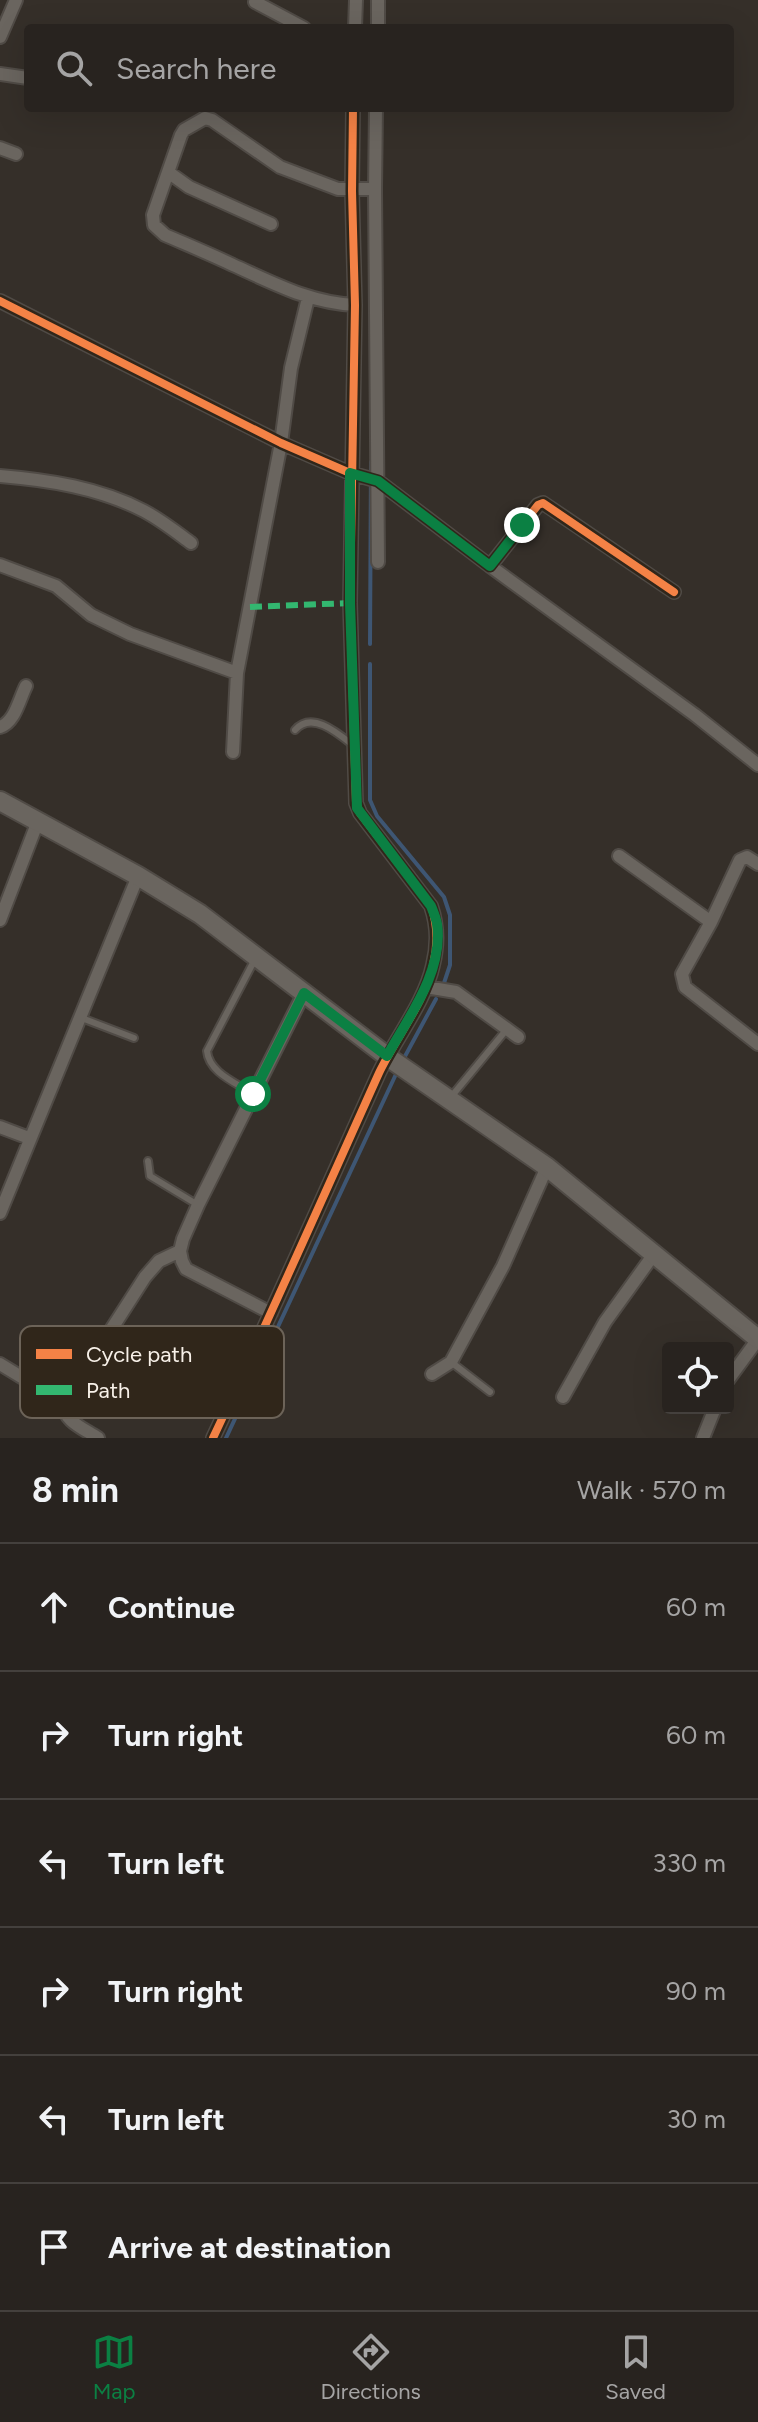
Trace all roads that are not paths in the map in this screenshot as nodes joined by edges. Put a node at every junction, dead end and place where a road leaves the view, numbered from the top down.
1 (16, 0) edge
2 (356, 0) edge
3 (378, 0) edge
4 (255, 2) edge
5 (296, 24) edge
6 (355, 24) edge
7 (378, 24) edge
8 (0, 37) edge
9 (0, 74) edge
10 (24, 77) edge
11 (353, 112) edge
12 (376, 112) edge
13 (0, 148) edge
14 (16, 154) dead end
15 (168, 172) junction
16 (353, 190) junction
17 (374, 190) junction
18 (271, 224) dead end
19 (308, 298) junction
20 (0, 301) edge
21 (355, 305) junction
22 (281, 443) junction
23 (352, 474) junction
24 (0, 476) edge
25 (376, 480) junction
26 (191, 543) dead end
27 (378, 562) dead end
28 (0, 565) edge
29 (490, 566) junction
30 (674, 592) dead end
31 (237, 673) junction
32 (26, 686) dead end
33 (0, 727) edge
34 (295, 730) dead end
35 (355, 747) junction
36 (233, 752) dead end
37 (758, 765) edge
38 (0, 801) edge
39 (38, 821) junction
40 (619, 856) dead end
41 (758, 864) edge
42 (138, 876) junction
43 (0, 920) edge
44 (711, 922) junction
45 (256, 957) junction
46 (426, 987) junction
47 (304, 993) junction
48 (79, 1017) junction
49 (512, 1033) joint
50 (134, 1038) dead end
51 (758, 1044) edge
52 (389, 1058) junction
53 (253, 1094) junction
54 (449, 1100) junction
55 (0, 1127) edge
56 (29, 1138) junction
57 (148, 1161) dead end
58 (547, 1167) junction
59 (198, 1205) junction
60 (0, 1213) edge
61 (180, 1251) junction
62 (654, 1254) junction
63 (271, 1313) junction
64 (114, 1326) edge
65 (265, 1326) edge
66 (758, 1339) edge
67 (451, 1362) junction
68 (0, 1364) edge
69 (734, 1372) edge
70 (432, 1374) dead end
71 (20, 1376) edge
72 (490, 1392) dead end
73 (563, 1397) dead end
74 (713, 1414) edge
75 (67, 1418) edge
76 (222, 1418) edge
77 (98, 1438) edge
78 (213, 1438) edge
79 (703, 1438) edge

1 - 8 street
2 - 6 street
3 - 7 street
4 - 5 street
9 - 10 street
11 - 16 street
12 - 17 street
13 - 14 street
15 - 16 street
15 - 18 street
15 - 19 street
16 - 17 street
16 - 21 street
17 - 25 street
19 - 21 street
19 - 22 street
20 - 22 street
21 - 23 street
22 - 23 street
22 - 31 street
23 - 25 street
23 - 35 street
24 - 26 street
25 - 27 street
25 - 29 street
28 - 31 street
29 - 30 street
29 - 37 street
31 - 36 street
32 - 33 street
34 - 35 lane
35 - 46 street
38 - 39 main road
39 - 42 main road
39 - 43 street
40 - 44 street
41 - 44 street
42 - 45 main road
42 - 48 street
44 - 51 street
45 - 47 main road
45 - 53 lane
46 - 49 street
46 - 52 street
47 - 52 main road
47 - 53 street
48 - 50 lane
48 - 56 street
49 - 54 lane
52 - 54 main road
52 - 63 street
53 - 59 street
54 - 58 main road
55 - 56 street
56 - 60 street
57 - 59 lane
58 - 62 main road
58 - 67 street
59 - 61 street
61 - 63 street
61 - 64 street
62 - 66 main road
62 - 73 street
63 - 65 street
66 - 69 street
67 - 70 street
67 - 72 lane
68 - 71 street
74 - 79 street
75 - 77 street
76 - 78 street

